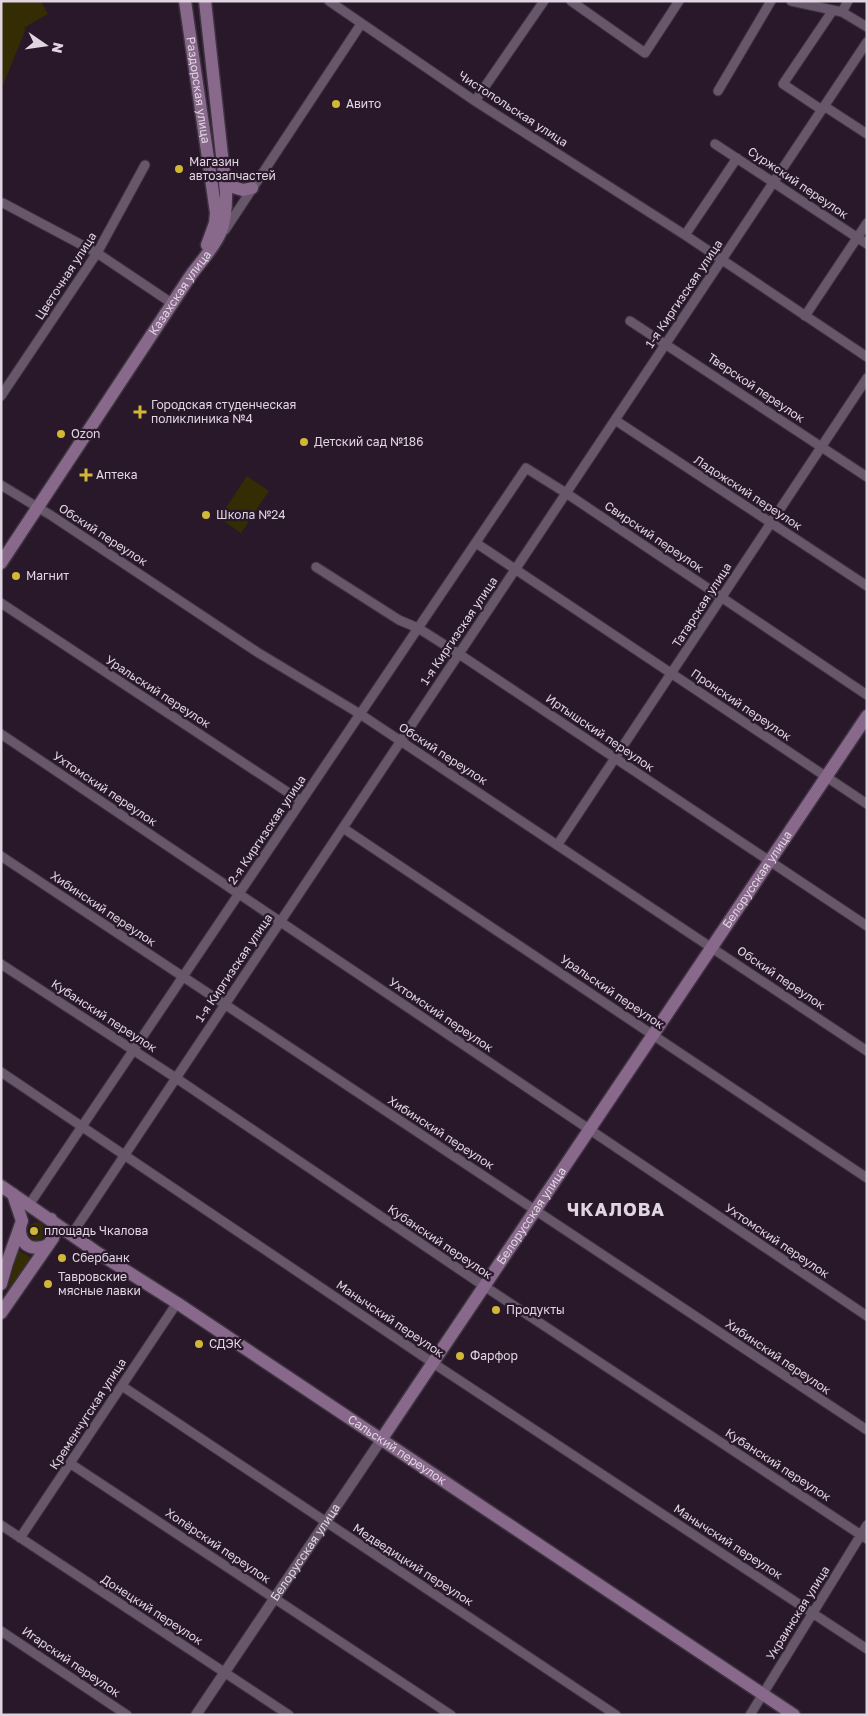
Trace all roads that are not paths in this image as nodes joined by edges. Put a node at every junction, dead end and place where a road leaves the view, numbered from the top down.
1 (185, 1) edge
2 (205, 1) edge
3 (329, 1) edge
4 (544, 1) edge
5 (571, 1) edge
6 (680, 1) edge
7 (772, 1) edge
8 (791, 1) edge
9 (848, 1) edge
10 (815, 4) edge
11 (837, 11) junction
12 (207, 17) junction
13 (188, 20) junction
14 (361, 24) junction
15 (867, 27) edge
16 (867, 42) edge
17 (718, 91) dead end
18 (475, 100) junction
19 (823, 108) junction
20 (867, 134) edge
21 (715, 144) dead end
22 (737, 158) junction
23 (145, 165) dead end
24 (225, 180) junction
25 (774, 181) junction
26 (252, 188) junction
27 (3, 203) dead end
28 (867, 222) edge
29 (685, 235) junction
30 (220, 238) junction
31 (857, 238) junction
32 (867, 244) edge
33 (97, 253) junction
34 (721, 260) junction
35 (191, 275) junction
36 (173, 304) junction
37 (805, 316) junction
38 (630, 321) dead end
39 (666, 343) junction
40 (867, 357) edge
41 (867, 378) edge
42 (1, 396) edge
43 (615, 420) junction
44 (822, 447) junction
45 (526, 468) joint
46 (867, 477) edge
47 (1, 485) edge
48 (566, 493) junction
49 (38, 508) junction
50 (771, 523) junction
51 (476, 543) junction
52 (1, 563) edge
53 (316, 567) dead end
54 (515, 570) junction
55 (867, 586) edge
56 (722, 598) junction
57 (1, 603) edge
58 (418, 628) junction
59 (459, 654) junction
60 (672, 674) junction
61 (867, 695) edge
62 (360, 714) junction
63 (867, 716) edge
64 (1, 734) edge
65 (400, 741) junction
66 (616, 758) junction
67 (826, 777) junction
68 (302, 802) junction
69 (867, 804) edge
70 (343, 828) junction
71 (558, 844) junction
72 (1, 856) edge
73 (770, 861) junction
74 (239, 894) junction
75 (280, 921) junction
76 (867, 926) edge
77 (712, 947) junction
78 (1, 964) edge
79 (183, 977) junction
80 (225, 1005) junction
81 (653, 1035) junction
82 (133, 1050) junction
83 (867, 1051) edge
84 (1, 1072) edge
85 (176, 1078) junction
86 (82, 1126) junction
87 (589, 1129) junction
88 (125, 1155) junction
89 (867, 1178) edge
90 (1, 1186) edge
91 (13, 1194) junction
92 (29, 1205) junction
93 (535, 1210) junction
94 (48, 1217) junction
95 (21, 1224) junction
96 (72, 1234) junction
97 (50, 1243) junction
98 (84, 1244) junction
99 (1, 1284) edge
100 (484, 1286) junction
101 (177, 1303) junction
102 (1, 1313) edge
103 (867, 1316) edge
104 (433, 1363) junction
105 (122, 1386) junction
106 (867, 1430) edge
107 (381, 1440) junction
108 (71, 1464) junction
109 (326, 1523) junction
110 (1, 1525) edge
111 (867, 1525) edge
112 (864, 1537) edge
113 (20, 1538) junction
114 (274, 1599) junction
115 (814, 1613) junction
116 (1, 1631) edge
117 (867, 1649) edge
118 (226, 1673) junction
119 (762, 1693) junction
120 (127, 1715) edge
121 (196, 1715) edge
122 (289, 1715) edge
123 (451, 1715) edge
124 (616, 1715) edge
125 (750, 1715) edge
126 (794, 1715) edge

1 - 13 main road, Раздорская улица
2 - 12 main road, Раздорская улица
3 - 14 street, Чистопольская улица
4 - 18 street
5 - 6 street
7 - 17 street
8 - 10 street
9 - 11 street
10 - 11 street
11 - 15 street
11 - 19 street
12 - 13 main road, Раздорская улица
12 - 24 main road, Раздорская улица
13 - 35 main road, Раздорская улица
14 - 18 street, Чистопольская улица
14 - 26 street, Казахская улица
16 - 19 street, 1-я Киргизская улица
18 - 29 street, Чистопольская улица
19 - 20 street
19 - 25 street, 1-я Киргизская улица
21 - 22 street, Суржский переулок
22 - 25 street, Суржский переулок
22 - 29 street
23 - 33 street, Цветочная улица
24 - 26 main road
24 - 30 main road, Раздорская улица
25 - 31 street, Суржский переулок
25 - 34 street, 1-я Киргизская улица
26 - 30 street, Казахская улица
27 - 33 street
28 - 31 street
29 - 34 street, Чистопольская улица
30 - 35 main road, Казахская улица
31 - 32 street, Суржский переулок
31 - 37 street
33 - 36 street
33 - 42 street, Цветочная улица
34 - 37 street, Чистопольская улица
34 - 39 street, 1-я Киргизская улица
35 - 36 main road, Казахская улица
36 - 49 main road, Казахская улица
37 - 40 street, Чистопольская улица
38 - 39 street, Тверской переулок
39 - 43 street, 1-я Киргизская улица
39 - 44 street, Тверской переулок
41 - 44 street, Татарская улица
43 - 48 street, 1-я Киргизская улица
43 - 50 street, Ладожский переулок
44 - 46 street, Тверской переулок
44 - 50 street, Татарская улица
45 - 48 street, Свирский переулок
45 - 51 street, 2-я Киргизская улица
47 - 49 street, Обский переулок
48 - 54 street, 1-я Киргизская улица
48 - 56 street, Свирский переулок
49 - 52 main road, Казахская улица
49 - 62 street, Обский переулок
50 - 55 street, Ладожский переулок
50 - 56 street, Татарская улица
51 - 54 street, Пронский переулок
51 - 58 street, 2-я Киргизская улица
53 - 58 street, Иртышский переулок
54 - 59 street, 1-я Киргизская улица
54 - 60 street, Пронский переулок
56 - 60 street, Татарская улица
56 - 61 street, Свирский переулок
57 - 68 street, Уральский переулок
58 - 59 street, Иртышский переулок
58 - 62 street, 2-я Киргизская улица
59 - 65 street, 1-я Киргизская улица
59 - 66 street, Иртышский переулок
60 - 66 street, Татарская улица
60 - 67 street, Пронский переулок
62 - 65 street, Обский переулок
62 - 68 street, 2-я Киргизская улица
63 - 67 main road, Белорусская улица
64 - 74 street, Ухтомский переулок
65 - 70 street, 1-я Киргизская улица
65 - 71 street, Обский переулок
66 - 71 street, Татарская улица
66 - 73 street, Иртышский переулок
67 - 69 street, Пронский переулок
67 - 73 main road, Белорусская улица
68 - 74 street, 2-я Киргизская улица
70 - 75 street, 1-я Киргизская улица
70 - 81 street, Уральский переулок
71 - 77 street, Обский переулок
72 - 79 street, Хибинский переулок
73 - 76 street, Иртышский переулок
73 - 77 main road, Белорусская улица
74 - 75 street, Ухтомский переулок
74 - 79 street, 2-я Киргизская улица
75 - 80 street, 1-я Киргизская улица
75 - 87 street, Ухтомский переулок
77 - 81 main road, Белорусская улица
77 - 83 street, Обский переулок
78 - 82 street, Кубанский переулок
79 - 80 street, Хибинский переулок
79 - 82 street, 2-я Киргизская улица
80 - 85 street, 1-я Киргизская улица
80 - 93 street, Хибинский переулок
81 - 87 main road, Белорусская улица
81 - 89 street, Уральский переулок
82 - 85 street, Кубанский переулок
82 - 86 street, 2-я Киргизская улица
84 - 86 street, Манычский переулок
85 - 88 street, 1-я Киргизская улица
85 - 100 street, Кубанский переулок
86 - 88 street, Манычский переулок
86 - 92 street, 2-я Киргизская улица
87 - 93 main road, Белорусская улица
87 - 103 street, Ухтомский переулок
88 - 96 street, 1-я Киргизская улица
88 - 104 street, Манычский переулок
90 - 91 main road, Сальский переулок
91 - 92 main road, Сальский переулок
91 - 95 main road
92 - 94 main road, Сальский переулок
93 - 100 main road, Белорусская улица
93 - 106 street, Хибинский переулок
94 - 95 main road
94 - 96 main road, Сальский переулок
94 - 97 main road
95 - 97 main road
95 - 99 main road
96 - 98 main road, Сальский переулок
97 - 98 main road
97 - 102 main road
98 - 101 main road, Сальский переулок
100 - 104 main road, Белорусская улица
100 - 112 street, Кубанский переулок
101 - 105 street, Кременчугская улица
101 - 107 main road, Сальский переулок
104 - 107 main road, Белорусская улица
104 - 115 street, Манычский переулок
105 - 108 street, Кременчугская улица
105 - 109 street, Медведицкий переулок
107 - 109 street, Белорусская улица
107 - 119 main road, Сальский переулок
108 - 113 street, Кременчугская улица
108 - 114 street, Хопёрский переулок
109 - 114 street, Белорусская улица
109 - 124 street, Медведицкий переулок
110 - 113 street, Донецкий переулок
111 - 112 street, Украинская улица
112 - 115 street, Украинская улица
113 - 118 street, Донецкий переулок
114 - 118 street, Белорусская улица
114 - 123 street, Хопёрский переулок
115 - 117 street, Манычский переулок
115 - 119 street, Украинская улица
116 - 120 street, Игарский переулок
118 - 121 street, Белорусская улица
118 - 122 street, Донецкий переулок
119 - 125 street, Украинская улица
119 - 126 main road, Сальский переулок

